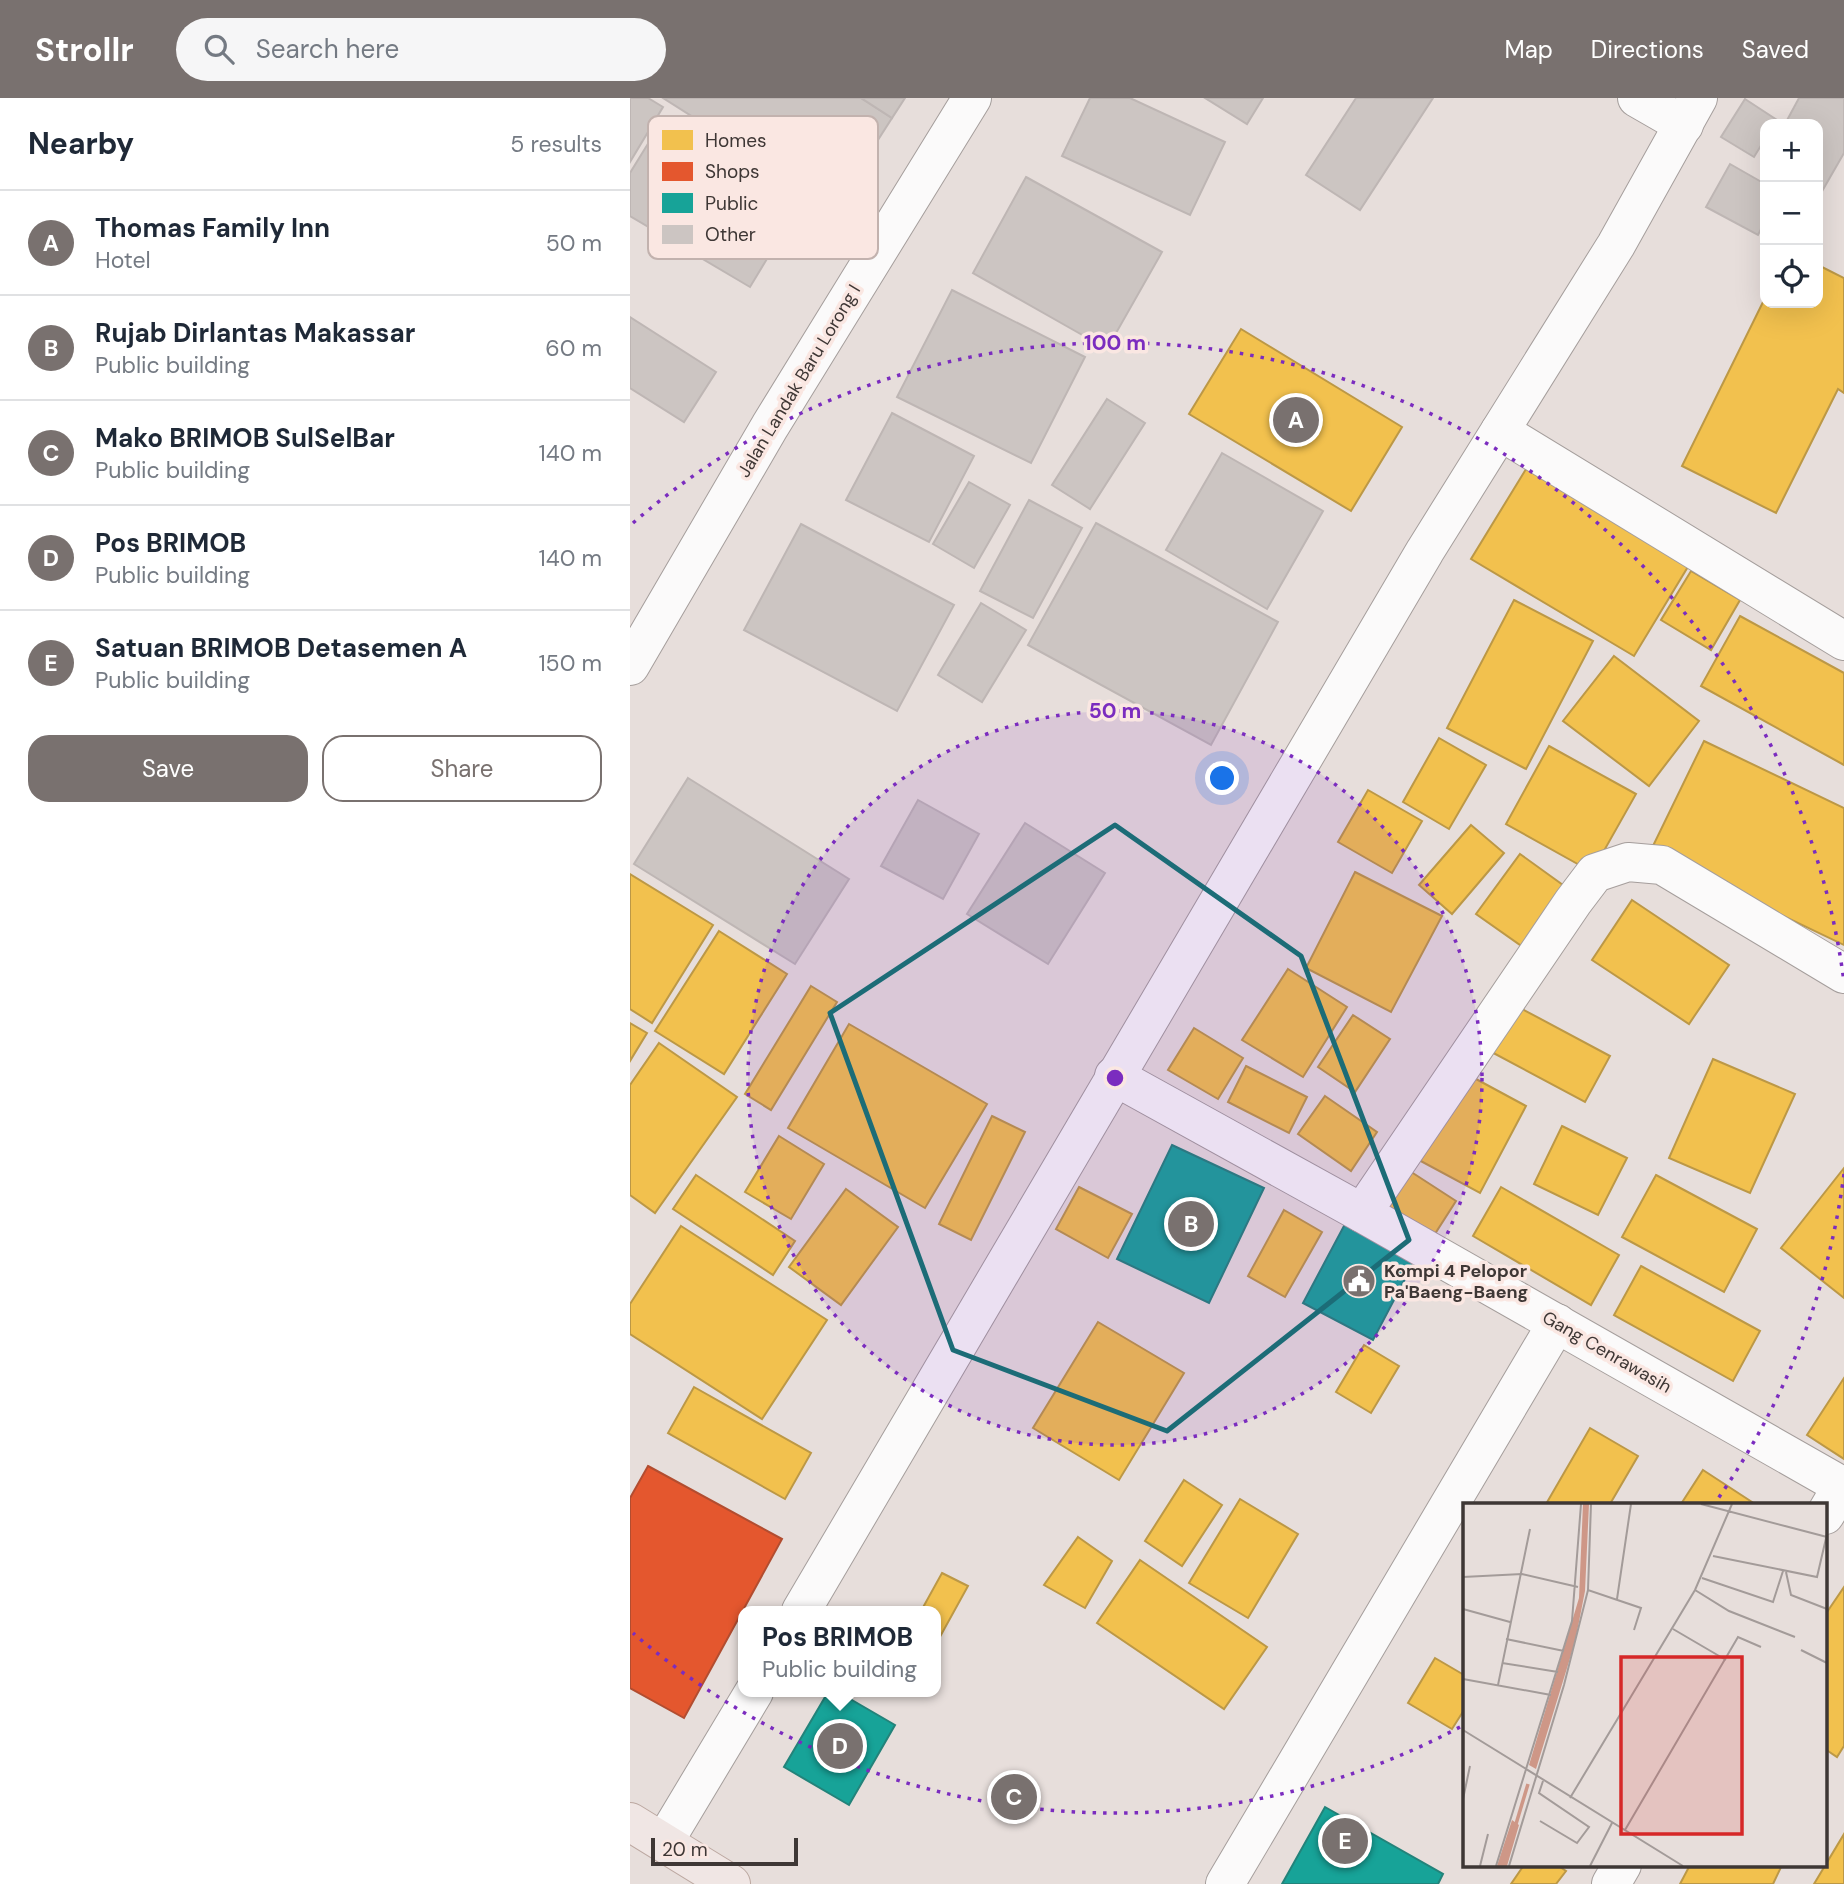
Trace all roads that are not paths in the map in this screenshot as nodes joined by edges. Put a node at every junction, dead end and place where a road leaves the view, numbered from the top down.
1 (972, 98) edge
2 (1637, 98) edge
3 (1691, 112) edge
4 (878, 251) edge
5 (873, 259) edge
6 (1500, 431) junction
7 (1844, 641) edge
8 (630, 666) edge
9 (1844, 974) edge
10 (1114, 1076) junction
11 (1362, 1213) junction
12 (1557, 1323) junction
13 (1837, 1496) edge
14 (804, 1606) edge
15 (751, 1697) edge
16 (630, 1822) edge
17 (664, 1842) junction
18 (1621, 1867) edge
19 (731, 1884) edge
20 (1225, 1884) edge
21 (1611, 1884) edge

1 - 4 street, Jalan Landak Baru Lorong I
2 - 3 street
3 - 6 street
5 - 8 street, Jalan Landak Baru Lorong I
6 - 7 street
6 - 10 street
9 - 11 street
10 - 11 street, Gang Cenrawasih
10 - 14 street
11 - 12 street, Gang Cenrawasih
12 - 13 street, Gang Cenrawasih
12 - 20 street
15 - 17 street
16 - 17 main road
17 - 19 main road
18 - 21 street

